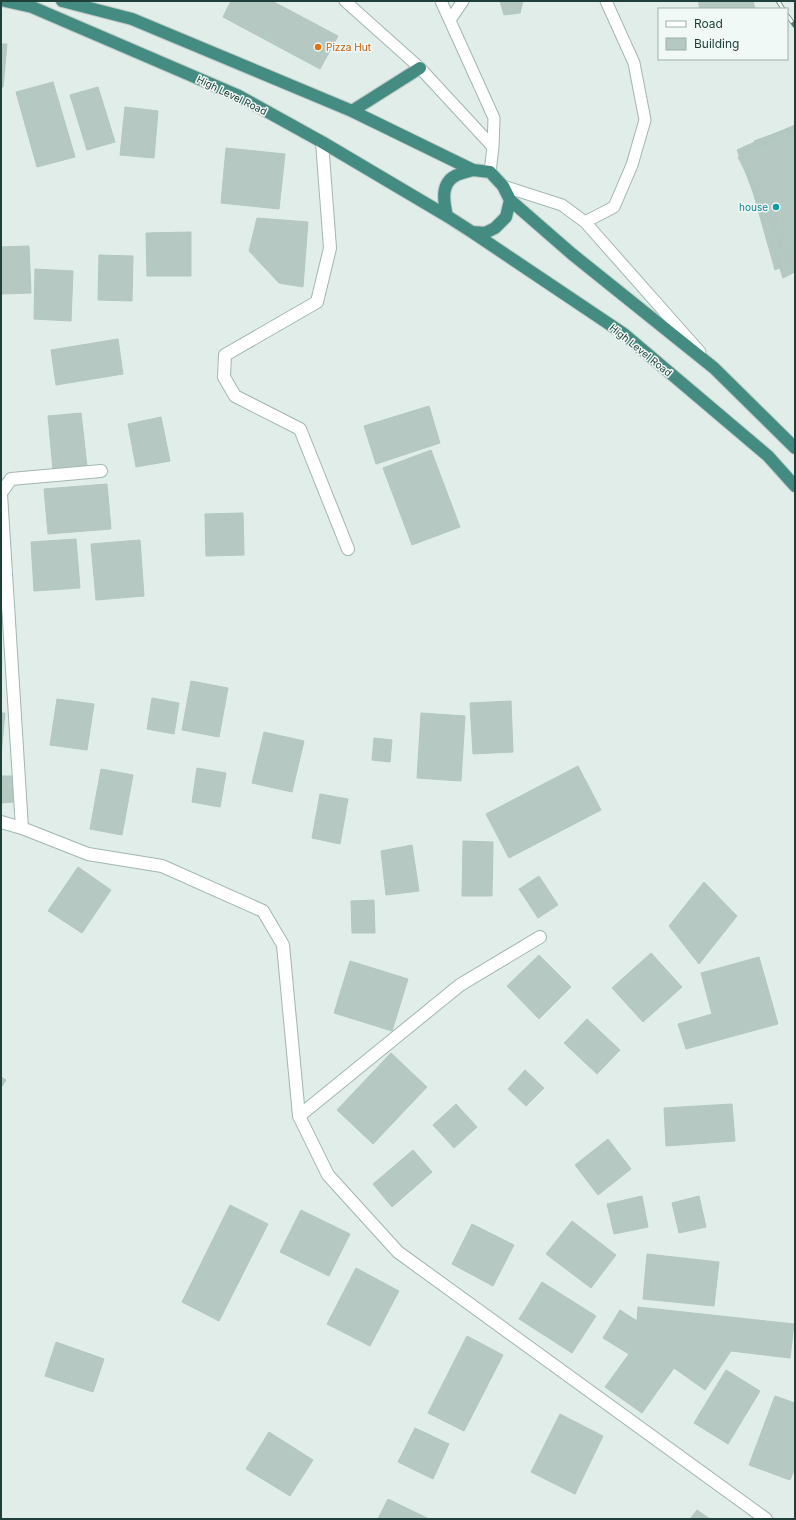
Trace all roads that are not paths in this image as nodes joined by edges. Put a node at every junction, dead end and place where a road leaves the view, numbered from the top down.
1 (5, 1) edge
2 (62, 1) edge
3 (345, 1) edge
4 (440, 1) edge
5 (463, 1) edge
6 (606, 1) edge
7 (450, 20) junction
8 (420, 68) junction
9 (352, 111) junction
10 (322, 142) junction
11 (494, 147) junction
12 (473, 170) junction
13 (490, 172) junction
14 (503, 186) junction
15 (510, 200) junction
16 (447, 216) junction
17 (585, 222) junction
18 (472, 232) junction
19 (714, 368) junction
20 (795, 448) edge
21 (102, 471) dead end
22 (795, 486) edge
23 (1, 494) edge
24 (348, 549) dead end
25 (1, 822) edge
26 (22, 828) junction
27 (540, 937) dead end
28 (299, 1116) junction
29 (766, 1519) edge

1 - 10 highway, High Level Road
2 - 9 highway
3 - 8 lane
4 - 7 lane
5 - 7 lane
6 - 17 lane
7 - 11 lane
8 - 9 highway
8 - 11 lane
9 - 12 highway
10 - 16 highway, High Level Road
10 - 24 street
11 - 13 lane
12 - 13 highway
12 - 16 highway
13 - 14 highway
14 - 15 highway
14 - 17 lane
15 - 18 highway
15 - 19 highway
16 - 18 highway
17 - 19 lane
18 - 22 highway, High Level Road
19 - 20 highway
21 - 23 street
23 - 26 street
25 - 26 street
26 - 28 street
27 - 28 street
28 - 29 street

